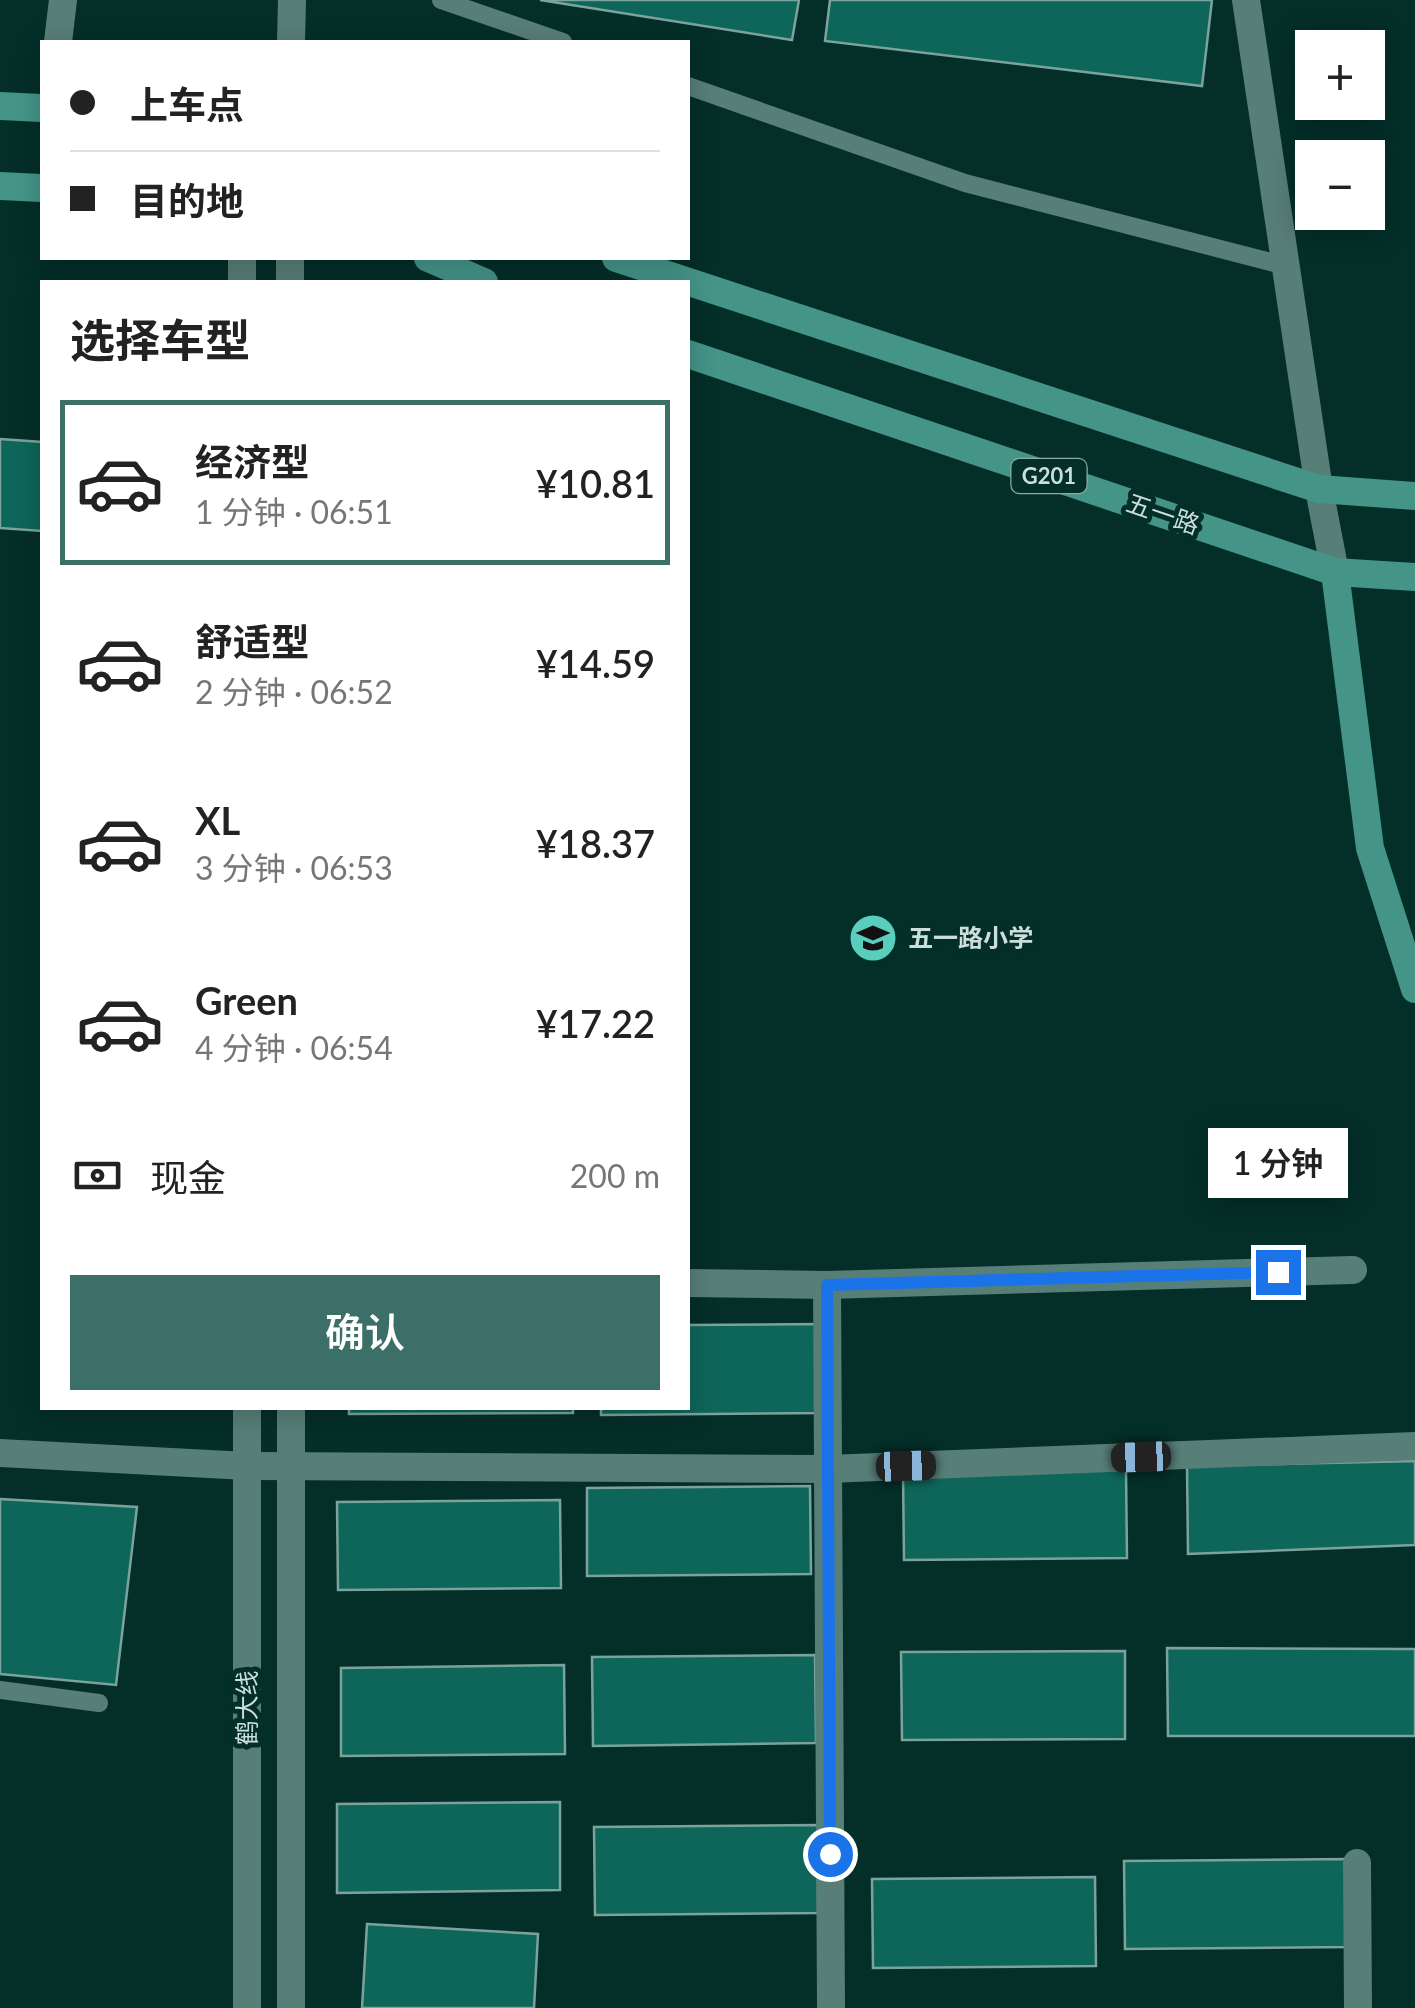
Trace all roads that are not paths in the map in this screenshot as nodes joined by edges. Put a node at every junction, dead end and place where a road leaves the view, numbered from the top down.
1 (63, 0) edge
2 (292, 0) edge
3 (441, 0) edge
4 (1246, 0) edge
5 (58, 40) edge
6 (291, 40) edge
7 (557, 40) edge
8 (690, 87) edge
9 (0, 106) edge
10 (40, 108) edge
11 (0, 186) edge
12 (40, 188) edge
13 (433, 260) edge
14 (622, 260) edge
15 (1286, 266) junction
16 (479, 280) edge
17 (683, 280) edge
18 (690, 282) edge
19 (690, 355) edge
20 (1319, 489) junction
21 (1415, 496) edge
22 (1336, 572) junction
23 (1415, 577) edge
24 (1415, 989) edge
25 (1353, 1270) dead end
26 (690, 1283) edge
27 (827, 1285) junction
28 (247, 1410) edge
29 (291, 1410) edge
30 (1415, 1446) edge
31 (0, 1452) edge
32 (247, 1466) junction
33 (291, 1466) junction
34 (828, 1469) junction
35 (0, 1690) edge
36 (99, 1703) dead end
37 (1356, 1863) dead end
38 (247, 2008) edge
39 (291, 2008) edge
40 (831, 2008) edge
41 (1358, 2008) edge

1 - 5 street
2 - 6 street
3 - 7 lane
4 - 15 street
8 - 15 lane
9 - 10 main road
11 - 12 main road
13 - 16 main road
14 - 17 main road
15 - 20 street
18 - 20 main road
19 - 22 main road, 五一路 / G201
20 - 21 main road
20 - 22 street
22 - 23 main road, 五一路 / G201
22 - 24 main road
25 - 27 street
26 - 27 street
27 - 34 street
28 - 32 street, 鹤大线
29 - 33 street, 鹤大线
30 - 34 street
31 - 32 street
32 - 33 street
32 - 38 street, 鹤大线
33 - 34 street
33 - 39 street, 鹤大线
34 - 40 street
35 - 36 lane
37 - 41 street

